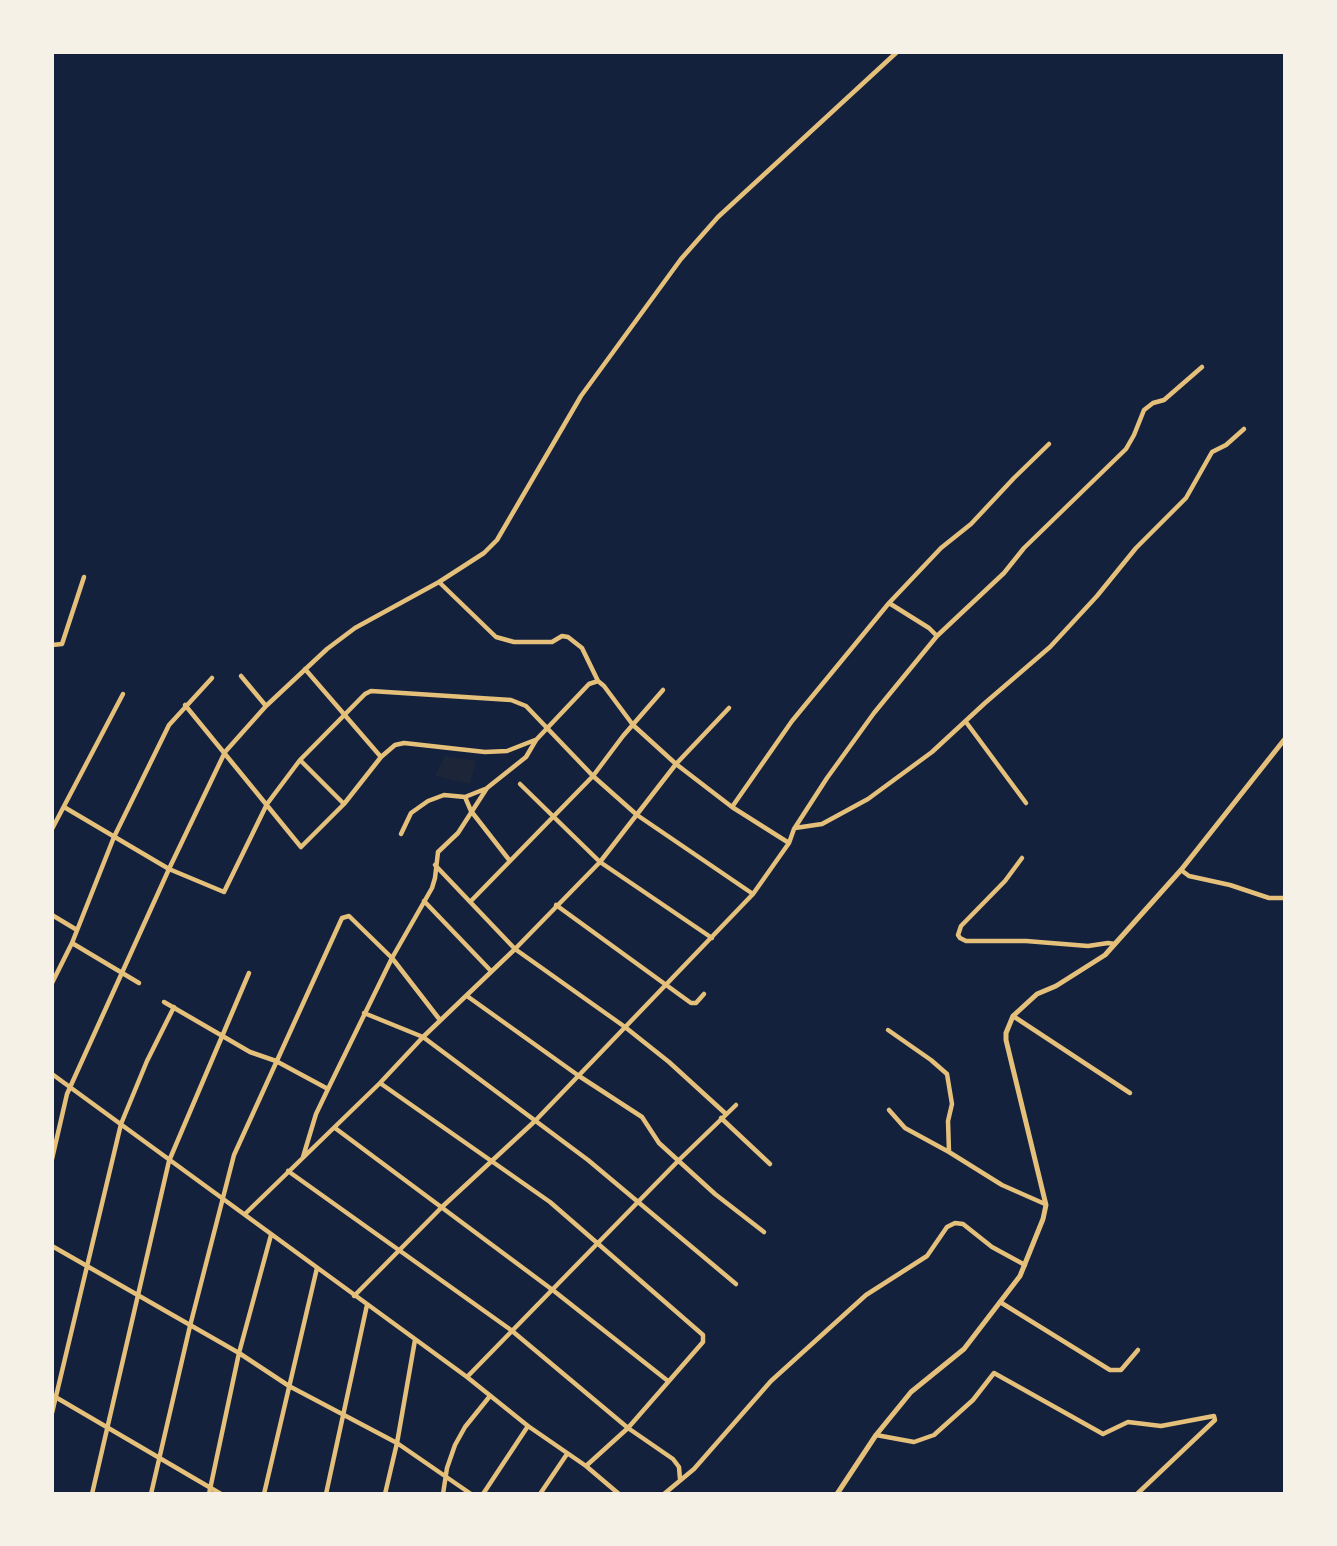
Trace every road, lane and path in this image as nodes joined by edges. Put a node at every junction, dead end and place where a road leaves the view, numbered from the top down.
1 (897, 52) edge
2 (1202, 367) dead end
3 (1244, 429) dead end
4 (1049, 444) dead end
5 (84, 577) dead end
6 (439, 582) junction
7 (889, 603) junction
8 (937, 636) junction
9 (52, 645) edge
10 (305, 668) junction
11 (241, 677) dead end
12 (212, 678) dead end
13 (598, 681) junction
14 (663, 690) dead end
15 (123, 694) dead end
16 (186, 705) junction
17 (266, 706) junction
18 (729, 708) dead end
19 (342, 715) junction
20 (966, 722) junction
21 (633, 725) junction
22 (547, 728) junction
23 (536, 740) junction
24 (1284, 740) edge
25 (225, 752) junction
26 (381, 757) junction
27 (300, 760) junction
28 (676, 764) junction
29 (593, 776) junction
30 (520, 784) dead end
31 (488, 788) junction
32 (465, 797) junction
33 (1026, 803) dead end
34 (267, 804) junction
35 (344, 804) junction
36 (64, 807) junction
37 (732, 807) junction
38 (471, 811) junction
39 (637, 815) junction
40 (554, 817) junction
41 (52, 829) edge
42 (794, 829) junction
43 (401, 834) dead end
44 (114, 837) junction
45 (789, 843) junction
46 (1022, 858) dead end
47 (510, 861) junction
48 (600, 862) junction
49 (435, 865) junction
50 (169, 869) junction
51 (1181, 870) junction
52 (753, 894) junction
53 (1284, 898) edge
54 (424, 901) junction
55 (470, 902) junction
56 (556, 905) junction
57 (52, 915) edge
58 (76, 930) junction
59 (712, 938) junction
60 (72, 943) junction
61 (1115, 944) junction
62 (515, 949) junction
63 (392, 958) junction
64 (491, 971) junction
65 (122, 973) junction
66 (249, 973) dead end
67 (52, 983) edge
68 (139, 983) dead end
69 (667, 985) junction
70 (704, 995) dead end
71 (467, 996) junction
72 (164, 1002) dead end
73 (174, 1007) junction
74 (365, 1013) junction
75 (1013, 1016) junction
76 (440, 1020) junction
77 (625, 1027) junction
78 (888, 1030) dead end
79 (222, 1034) junction
80 (423, 1038) junction
81 (276, 1061) junction
82 (52, 1074) edge
83 (579, 1076) junction
84 (380, 1083) junction
85 (72, 1087) junction
86 (328, 1089) junction
87 (1130, 1093) dead end
88 (736, 1105) dead end
89 (889, 1110) dead end
90 (726, 1114) junction
91 (720, 1118) junction
92 (535, 1121) junction
93 (121, 1124) junction
94 (335, 1128) junction
95 (949, 1152) junction
96 (303, 1157) junction
97 (52, 1159) edge
98 (679, 1160) junction
99 (169, 1161) junction
100 (492, 1161) junction
101 (770, 1164) dead end
102 (288, 1171) junction
103 (222, 1199) junction
104 (638, 1203) junction
105 (1046, 1205) junction
106 (442, 1207) junction
107 (245, 1214) junction
108 (764, 1232) dead end
109 (271, 1235) junction
110 (597, 1245) junction
111 (52, 1246) edge
112 (400, 1250) junction
113 (1025, 1265) junction
114 (87, 1268) junction
115 (317, 1268) junction
116 (736, 1284) dead end
117 (554, 1291) junction
118 (138, 1296) junction
119 (354, 1296) junction
120 (999, 1301) junction
121 (367, 1305) junction
122 (190, 1326) junction
123 (511, 1330) junction
124 (415, 1339) junction
125 (1138, 1350) dead end
126 (239, 1353) junction
127 (467, 1377) junction
128 (668, 1381) junction
129 (289, 1386) junction
130 (54, 1396) edge
131 (489, 1396) junction
132 (52, 1413) edge
133 (342, 1413) junction
134 (528, 1426) junction
135 (628, 1428) junction
136 (107, 1429) junction
137 (876, 1435) junction
138 (397, 1443) junction
139 (567, 1454) junction
140 (159, 1458) junction
141 (586, 1466) junction
142 (446, 1477) junction
143 (680, 1479) junction
144 (211, 1487) junction
145 (92, 1493) edge
146 (151, 1493) edge
147 (209, 1493) edge
148 (221, 1493) edge
149 (264, 1493) edge
150 (326, 1493) edge
151 (385, 1493) edge
152 (443, 1493) edge
153 (471, 1493) edge
154 (482, 1493) edge
155 (540, 1493) edge
156 (619, 1493) edge
157 (664, 1493) edge
158 (837, 1493) edge
159 (1137, 1493) edge

1 - 6 street
2 - 8 street
3 - 20 street
4 - 7 street
5 - 9 street
6 - 10 street
6 - 13 street
7 - 8 street
7 - 37 street
8 - 42 street
10 - 17 street
10 - 19 street
11 - 17 street
12 - 16 street
13 - 21 street
13 - 22 street
14 - 21 street
15 - 36 street
16 - 25 street
16 - 44 street
17 - 25 street
18 - 28 street
19 - 22 street
19 - 26 street
19 - 27 street
20 - 33 street
20 - 42 street
21 - 28 street
21 - 29 street
22 - 23 street
22 - 29 street
23 - 26 street
23 - 31 street
24 - 51 street
25 - 34 street
25 - 50 street
26 - 35 street
27 - 34 street
27 - 35 street
28 - 37 street
28 - 39 street
29 - 39 street
29 - 40 street
30 - 40 street
31 - 32 street
31 - 38 street
32 - 38 street
32 - 43 street
34 - 35 street
34 - 50 street
36 - 41 street
36 - 44 street
37 - 45 street
38 - 47 street
38 - 49 street
39 - 48 street
39 - 52 street
40 - 47 street
40 - 48 street
42 - 45 street
44 - 50 street
44 - 58 street
45 - 52 street
46 - 61 street
47 - 55 street
48 - 56 street
48 - 59 street
49 - 54 street
49 - 55 street
50 - 65 street
51 - 53 street
51 - 61 street
52 - 59 street
54 - 63 street
54 - 64 street
55 - 62 street
56 - 62 street
56 - 69 street
57 - 58 street
58 - 60 street
59 - 69 street
60 - 65 street
60 - 67 street
61 - 75 street
62 - 64 street
62 - 77 street
63 - 74 street
63 - 76 street
63 - 81 street
64 - 71 street
65 - 68 street
65 - 85 street
66 - 79 street
69 - 70 street
69 - 77 street
71 - 76 street
71 - 83 street
72 - 73 street
73 - 79 street
73 - 93 street
74 - 80 street
74 - 86 street
75 - 87 street
75 - 105 street
76 - 80 street
77 - 83 street
77 - 90 street
78 - 95 street
79 - 81 street
79 - 99 street
80 - 84 street
80 - 92 street
81 - 86 street
81 - 103 street
82 - 85 street
83 - 92 street
83 - 98 street
84 - 94 street
84 - 100 street
85 - 93 street
85 - 97 street
86 - 96 street
88 - 90 street
89 - 95 street
90 - 91 street
91 - 98 street
91 - 101 street
92 - 100 street
92 - 104 street
93 - 99 street
93 - 114 street
94 - 96 street
94 - 106 street
95 - 105 street
96 - 102 street
98 - 104 street
98 - 108 street
99 - 103 street
99 - 118 street
100 - 106 street
100 - 110 street
102 - 107 street
102 - 112 street
103 - 107 street
103 - 122 street
104 - 110 street
104 - 116 street
105 - 113 street
106 - 112 street
106 - 117 street
107 - 109 street
109 - 115 street
109 - 126 street
110 - 117 street
110 - 128 street
111 - 114 street
112 - 119 street
112 - 123 street
113 - 120 street
113 - 143 street
114 - 118 street
114 - 130 street
115 - 119 street
115 - 129 street
117 - 123 street
117 - 128 street
118 - 122 street
118 - 136 street
119 - 121 street
120 - 125 street
120 - 137 street
121 - 124 street
121 - 133 street
122 - 126 street
122 - 140 street
123 - 127 street
123 - 135 street
124 - 127 street
124 - 138 street
126 - 129 street
126 - 144 street
127 - 131 street
128 - 135 street
129 - 133 street
129 - 149 street
130 - 132 street
130 - 136 street
131 - 134 street
131 - 142 street
133 - 138 street
133 - 150 street
134 - 139 street
134 - 154 street
135 - 141 street
135 - 143 street
136 - 140 street
136 - 145 street
137 - 158 street
137 - 159 street
138 - 142 street
138 - 151 street
139 - 141 street
139 - 155 street
140 - 144 street
140 - 146 street
141 - 156 street
142 - 152 street
142 - 153 street
143 - 157 street
144 - 147 street
144 - 148 street

